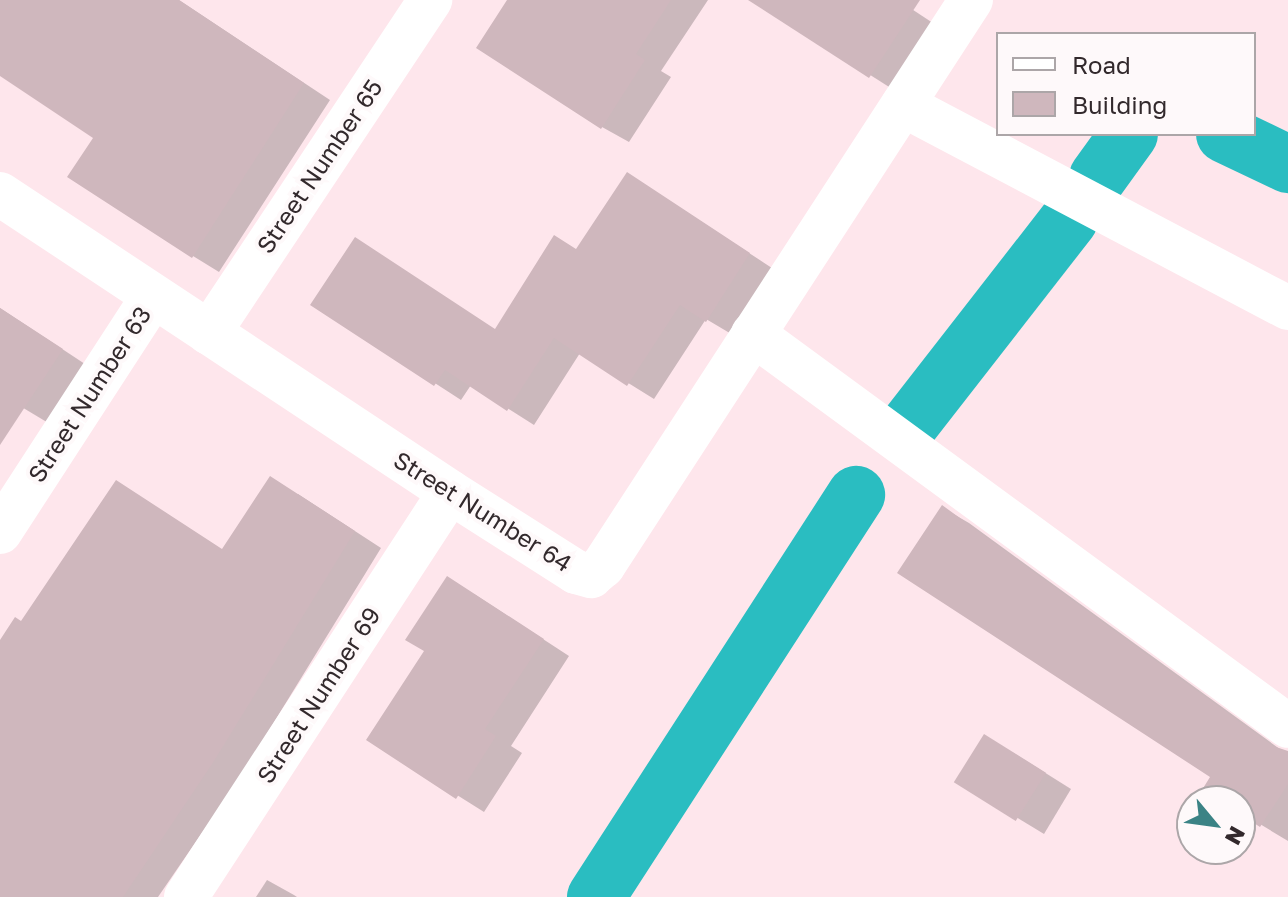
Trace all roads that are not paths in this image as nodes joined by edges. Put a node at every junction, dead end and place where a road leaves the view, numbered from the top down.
1 (430, 0) edge
2 (971, 0) edge
3 (903, 105) junction
4 (0, 194) edge
5 (153, 296) junction
6 (1288, 308) edge
7 (209, 333) junction
8 (753, 334) junction
9 (450, 492) junction
10 (0, 532) edge
11 (1288, 726) edge
12 (186, 897) edge

1 - 7 street, Street Number 65
2 - 3 street, Street Number 64
3 - 6 street
3 - 8 street, Street Number 64
4 - 5 street, Street Number 64
5 - 7 street, Street Number 64
5 - 10 street, Street Number 63
7 - 9 street, Street Number 64
8 - 9 street, Street Number 64
8 - 11 street
9 - 12 street, Street Number 69

